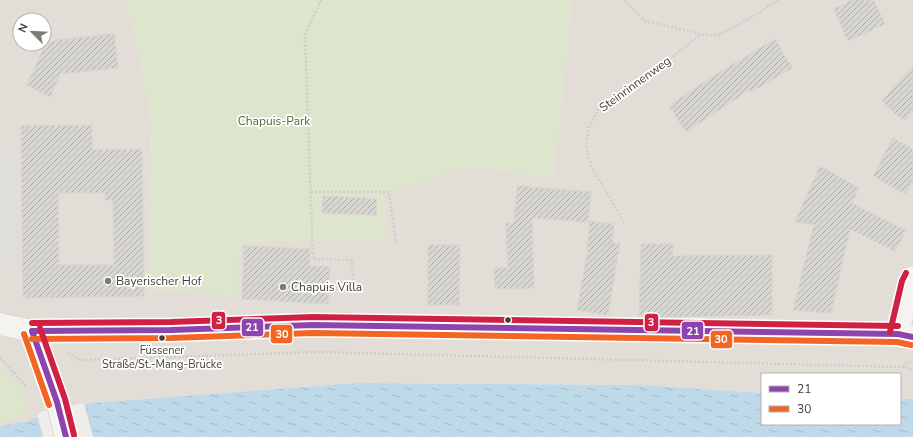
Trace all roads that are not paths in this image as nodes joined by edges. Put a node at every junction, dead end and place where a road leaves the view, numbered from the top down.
1 (913, 277) edge
2 (0, 324) edge
3 (32, 331) junction
4 (906, 336) edge
5 (64, 430) edge

1 - 4 street
2 - 3 street
3 - 4 street
3 - 5 street

